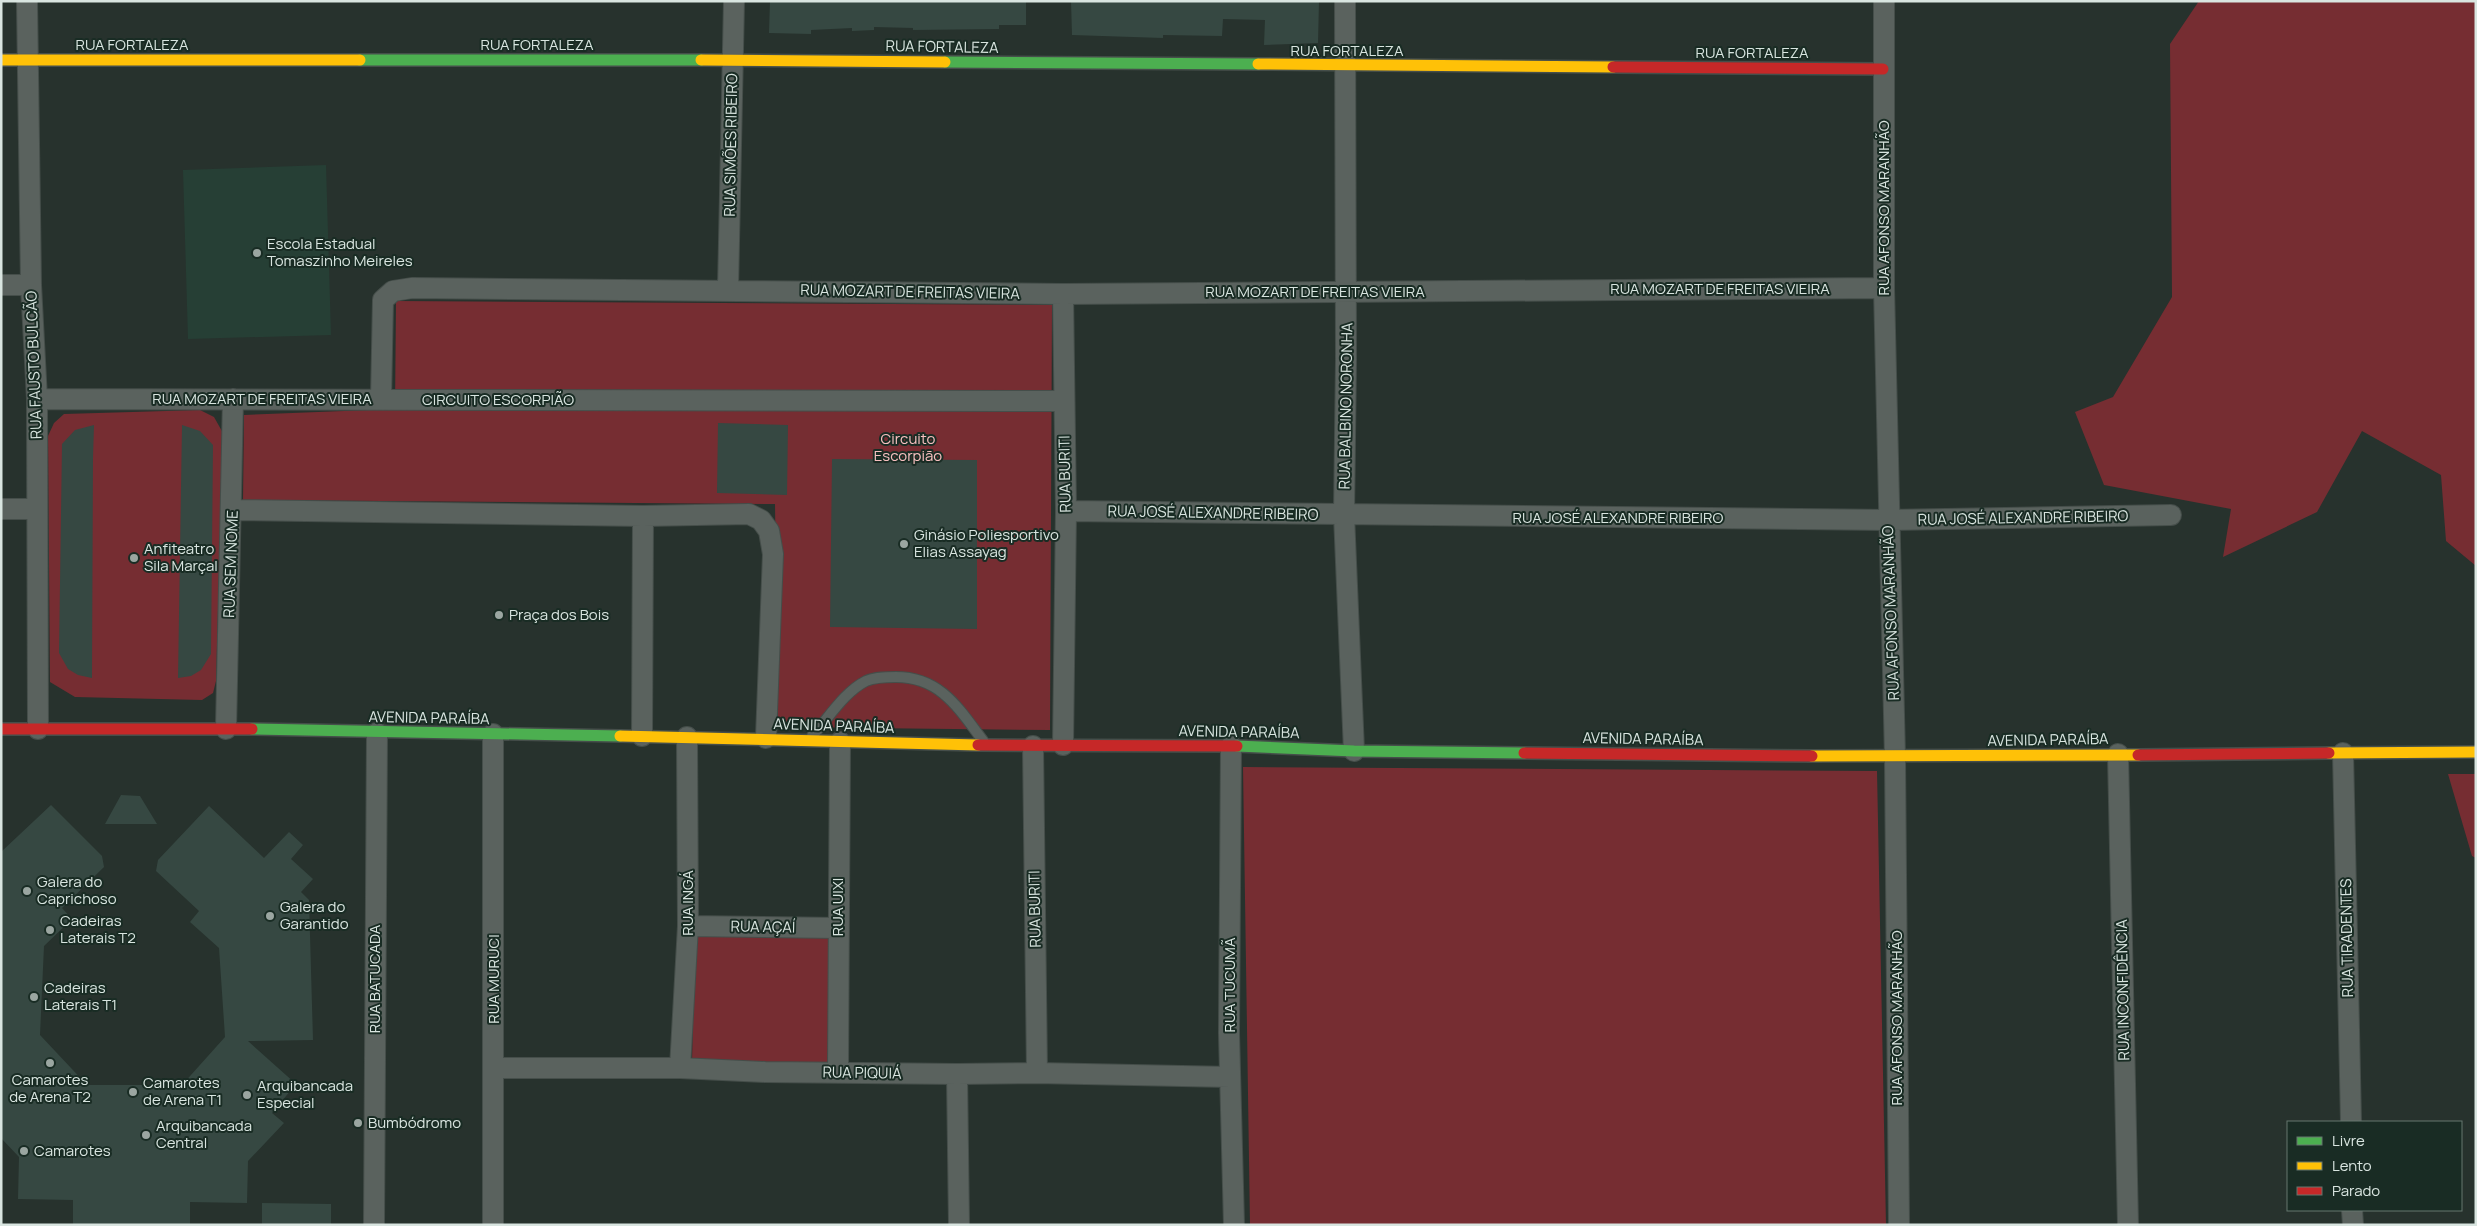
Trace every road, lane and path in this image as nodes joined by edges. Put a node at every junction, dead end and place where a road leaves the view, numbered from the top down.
1 (27, 1) edge
2 (734, 1) edge
3 (1345, 1) edge
4 (1884, 1) edge
5 (1, 60) edge
6 (28, 60) junction
7 (732, 60) junction
8 (1346, 66) junction
9 (1883, 69) junction
10 (1, 285) edge
11 (31, 285) junction
12 (1884, 288) junction
13 (728, 290) junction
14 (1346, 292) junction
15 (1063, 294) junction
16 (38, 398) junction
17 (233, 399) junction
18 (381, 399) junction
19 (1064, 401) junction
20 (1, 509) edge
21 (37, 509) junction
22 (232, 510) junction
23 (1066, 511) junction
24 (1344, 515) junction
25 (2171, 515) dead end
26 (643, 516) junction
27 (1888, 520) junction
28 (1, 729) edge
29 (38, 729) junction
30 (226, 729) junction
31 (377, 733) junction
32 (493, 734) junction
33 (642, 736) junction
34 (687, 737) junction
35 (766, 738) junction
36 (808, 742) junction
37 (840, 742) junction
38 (986, 745) junction
39 (1063, 745) junction
40 (1034, 746) junction
41 (1231, 746) junction
42 (1354, 751) junction
43 (2476, 752) edge
44 (2343, 753) junction
45 (2118, 754) junction
46 (1895, 757) junction
47 (688, 926) junction
48 (838, 928) junction
49 (494, 1068) junction
50 (680, 1068) junction
51 (838, 1072) junction
52 (1037, 1073) junction
53 (957, 1074) junction
54 (1230, 1077) junction
55 (2351, 1121) edge
56 (2352, 1211) edge
57 (374, 1225) edge
58 (493, 1225) edge
59 (959, 1225) edge
60 (1234, 1225) edge
61 (1899, 1225) edge
62 (2128, 1225) edge
63 (2353, 1225) edge

1 - 6 street, RUA FAUSTO BULCÃO
2 - 7 street, RUA SIMÕES RIBEIRO
3 - 8 street, RUA BALBINO NORONHA
4 - 9 street, RUA AFONSO MARANHÃO
5 - 6 street, RUA FORTALEZA
6 - 7 street, RUA FORTALEZA
6 - 11 street, RUA FAUSTO BULCÃO
7 - 8 street, RUA FORTALEZA
7 - 13 street, RUA SIMÕES RIBEIRO
8 - 9 street, RUA FORTALEZA
8 - 14 street, RUA BALBINO NORONHA
9 - 12 street, RUA AFONSO MARANHÃO
10 - 11 street
11 - 16 street, RUA FAUSTO BULCÃO
12 - 14 street, RUA MOZART DE FREITAS VIEIRA
12 - 27 street, RUA AFONSO MARANHÃO
13 - 15 street, RUA MOZART DE FREITAS VIEIRA
13 - 18 street, RUA MOZART DE FREITAS VIEIRA
14 - 15 street, RUA MOZART DE FREITAS VIEIRA
14 - 24 street, RUA BALBINO NORONHA
15 - 19 street, RUA BURITI
16 - 17 street, RUA MOZART DE FREITAS VIEIRA
16 - 21 street, RUA FAUSTO BULCÃO
17 - 18 street, RUA MOZART DE FREITAS VIEIRA
17 - 22 street, RUA SEM NOME
18 - 19 street, CIRCUITO ESCORPIÃO
19 - 23 street, RUA BURITI
20 - 21 street
21 - 29 street, RUA FAUSTO BULCÃO
22 - 26 street
22 - 30 street, RUA SEM NOME
23 - 24 street, RUA JOSÉ ALEXANDRE RIBEIRO
23 - 39 street, RUA BURITI
24 - 27 street, RUA JOSÉ ALEXANDRE RIBEIRO
24 - 42 street, RUA BALBINO NORONHA
25 - 27 street, RUA JOSÉ ALEXANDRE RIBEIRO
26 - 33 street
26 - 35 street
27 - 46 street, RUA AFONSO MARANHÃO
28 - 29 street, AVENIDA PARAÍBA
29 - 30 street, AVENIDA PARAÍBA
30 - 31 street, AVENIDA PARAÍBA
31 - 32 street, AVENIDA PARAÍBA
31 - 57 street, RUA BATUCADA
32 - 33 street, AVENIDA PARAÍBA
32 - 49 street, RUA MURUCI
33 - 34 street, AVENIDA PARAÍBA
34 - 35 street, AVENIDA PARAÍBA
34 - 47 street, RUA INGÁ
35 - 36 street, AVENIDA PARAÍBA
36 - 37 street, AVENIDA PARAÍBA
36 - 38 lane
37 - 38 street, AVENIDA PARAÍBA
37 - 48 street, RUA UIXI
38 - 40 street, AVENIDA PARAÍBA
39 - 40 street, AVENIDA PARAÍBA
39 - 41 street, AVENIDA PARAÍBA
40 - 52 street, RUA BURITI
41 - 42 street, AVENIDA PARAÍBA
41 - 54 street, RUA TUCUMÃ
42 - 46 street, AVENIDA PARAÍBA
43 - 44 street, AVENIDA PARAÍBA
44 - 45 street, AVENIDA PARAÍBA
44 - 55 street, RUA TIRADENTES
45 - 46 street, AVENIDA PARAÍBA
45 - 62 street, RUA INCONFIDÊNCIA
46 - 61 street, RUA AFONSO MARANHÃO
47 - 48 street, RUA AÇAÍ
47 - 50 street, RUA INGÁ
48 - 51 street, RUA UIXI
49 - 50 street, RUA PIQUIÁ
49 - 58 street, RUA MURUCI
50 - 51 street, RUA PIQUIÁ
51 - 53 street, RUA PIQUIÁ
52 - 53 street, RUA PIQUIÁ
52 - 54 street, RUA PIQUIÁ
53 - 59 street
54 - 60 street, RUA TUCUMÃ
56 - 63 street

